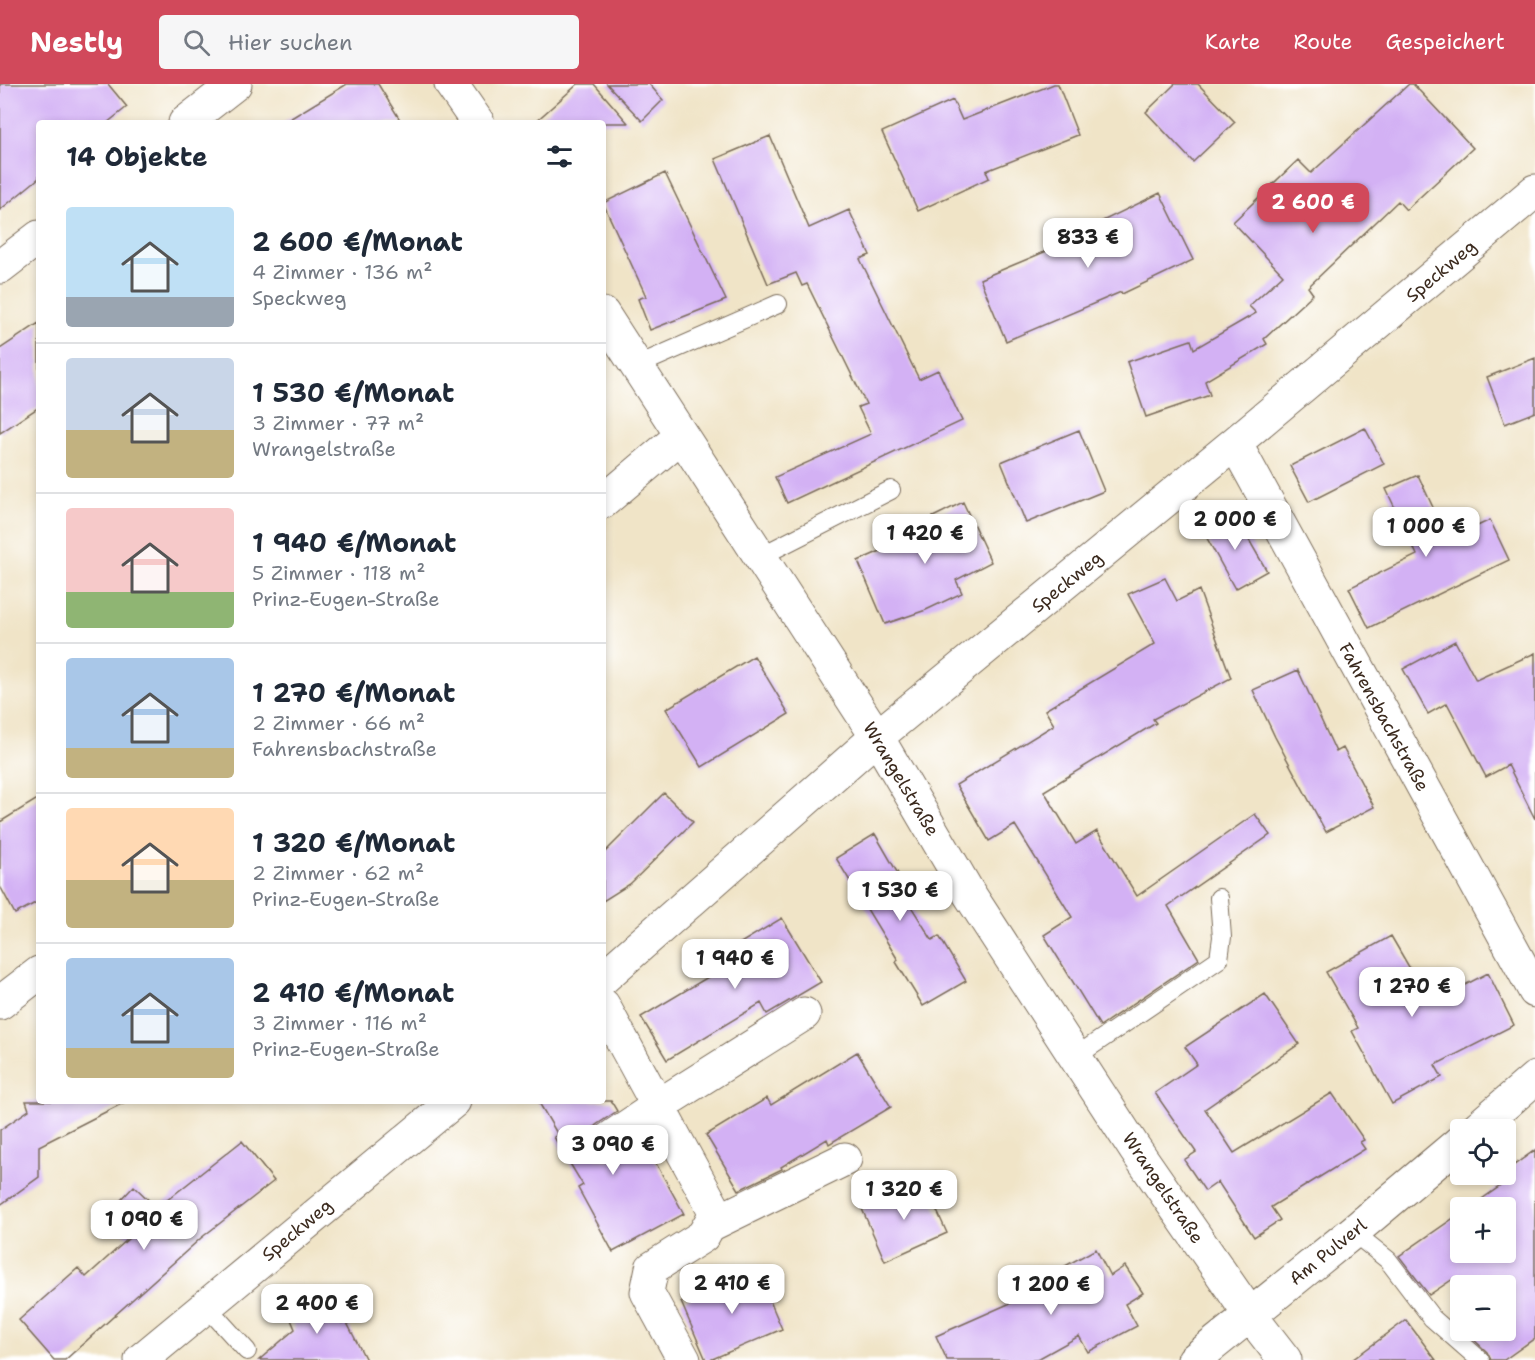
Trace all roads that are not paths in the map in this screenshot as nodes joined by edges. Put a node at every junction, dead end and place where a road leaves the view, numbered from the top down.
1 (235, 84) edge
2 (451, 84) edge
3 (189, 120) edge
4 (476, 120) edge
5 (1535, 191) edge
6 (36, 239) edge
7 (0, 267) edge
8 (778, 304) dead end
9 (606, 319) edge
10 (636, 366) junction
11 (681, 436) junction
12 (1235, 443) junction
13 (891, 490) dead end
14 (606, 499) edge
15 (759, 557) junction
16 (877, 737) junction
17 (1219, 898) dead end
18 (36, 975) edge
19 (606, 975) edge
20 (1535, 991) edge
21 (0, 1003) edge
22 (606, 1011) edge
23 (804, 1014) dead end
24 (1076, 1057) junction
25 (1535, 1078) edge
26 (450, 1104) edge
27 (658, 1106) junction
28 (1487, 1119) edge
29 (606, 1141) dead end
30 (1450, 1150) edge
31 (845, 1159) dead end
32 (710, 1225) junction
33 (1353, 1232) junction
34 (206, 1306) junction
35 (1250, 1315) junction
36 (247, 1351) dead end
37 (141, 1360) edge
38 (684, 1360) edge
39 (1194, 1360) edge
40 (1285, 1360) edge
41 (1480, 1360) edge

1 - 3 street
2 - 4 street
5 - 12 street, Speckweg
6 - 7 street
8 - 10 lane
9 - 10 street, Wrangelstraße
10 - 11 street, Wrangelstraße
11 - 14 street
11 - 15 street, Wrangelstraße
12 - 16 street, Speckweg
12 - 20 street, Fahrensbachstraße
13 - 15 lane
15 - 16 street, Wrangelstraße
16 - 19 street, Speckweg
16 - 24 street, Wrangelstraße
17 - 24 lane
18 - 21 street
22 - 27 street
23 - 27 street
24 - 35 street, Wrangelstraße
25 - 28 street
26 - 34 street, Speckweg
27 - 29 street
27 - 32 street
30 - 33 street, Am Pulverl
31 - 32 street
32 - 38 street
33 - 35 street, Am Pulverl
33 - 41 lane
34 - 36 lane
34 - 37 street, Speckweg
35 - 39 street, Am Pulverl
35 - 40 street, Wrangelstraße

